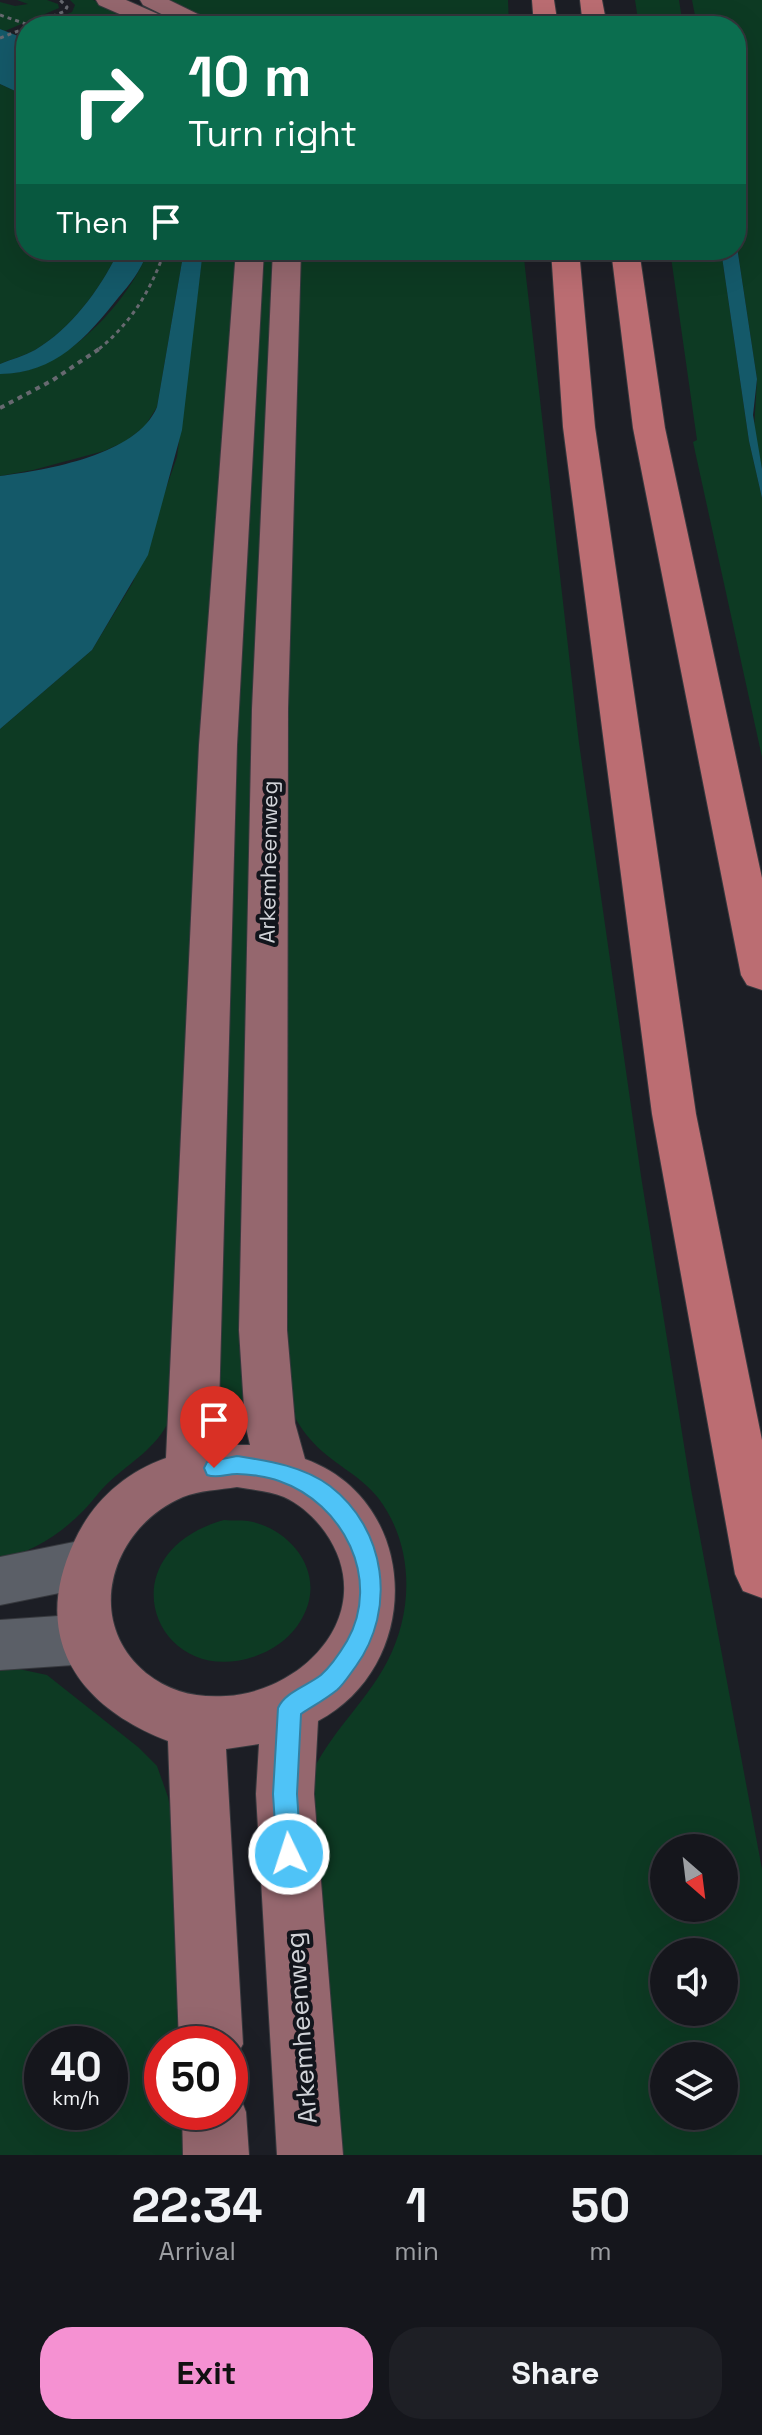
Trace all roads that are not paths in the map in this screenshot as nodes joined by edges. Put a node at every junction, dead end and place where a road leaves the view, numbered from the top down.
1 (107, 0) edge
2 (151, 0) edge
3 (143, 16) edge
4 (184, 16) edge
5 (249, 260) edge
6 (287, 260) edge
7 (566, 260) edge
8 (626, 260) edge
9 (762, 975) edge
10 (191, 1471) junction
11 (282, 1472) junction
12 (89, 1563) junction
13 (762, 1574) edge
14 (0, 1581) edge
15 (88, 1639) junction
16 (0, 1645) edge
17 (290, 1708) junction
18 (196, 1723) junction
19 (210, 2026) edge
20 (215, 2130) edge
21 (216, 2155) edge
22 (310, 2155) edge

1 - 3 main road
2 - 4 main road
5 - 10 main road
6 - 11 main road, Arkemheenweg
7 - 13 highway
8 - 9 highway
10 - 11 main road
10 - 12 main road
11 - 17 main road
12 - 14 street
12 - 15 main road
15 - 16 street
15 - 18 main road
17 - 18 main road
17 - 22 main road, Arkemheenweg
18 - 19 main road
20 - 21 main road

